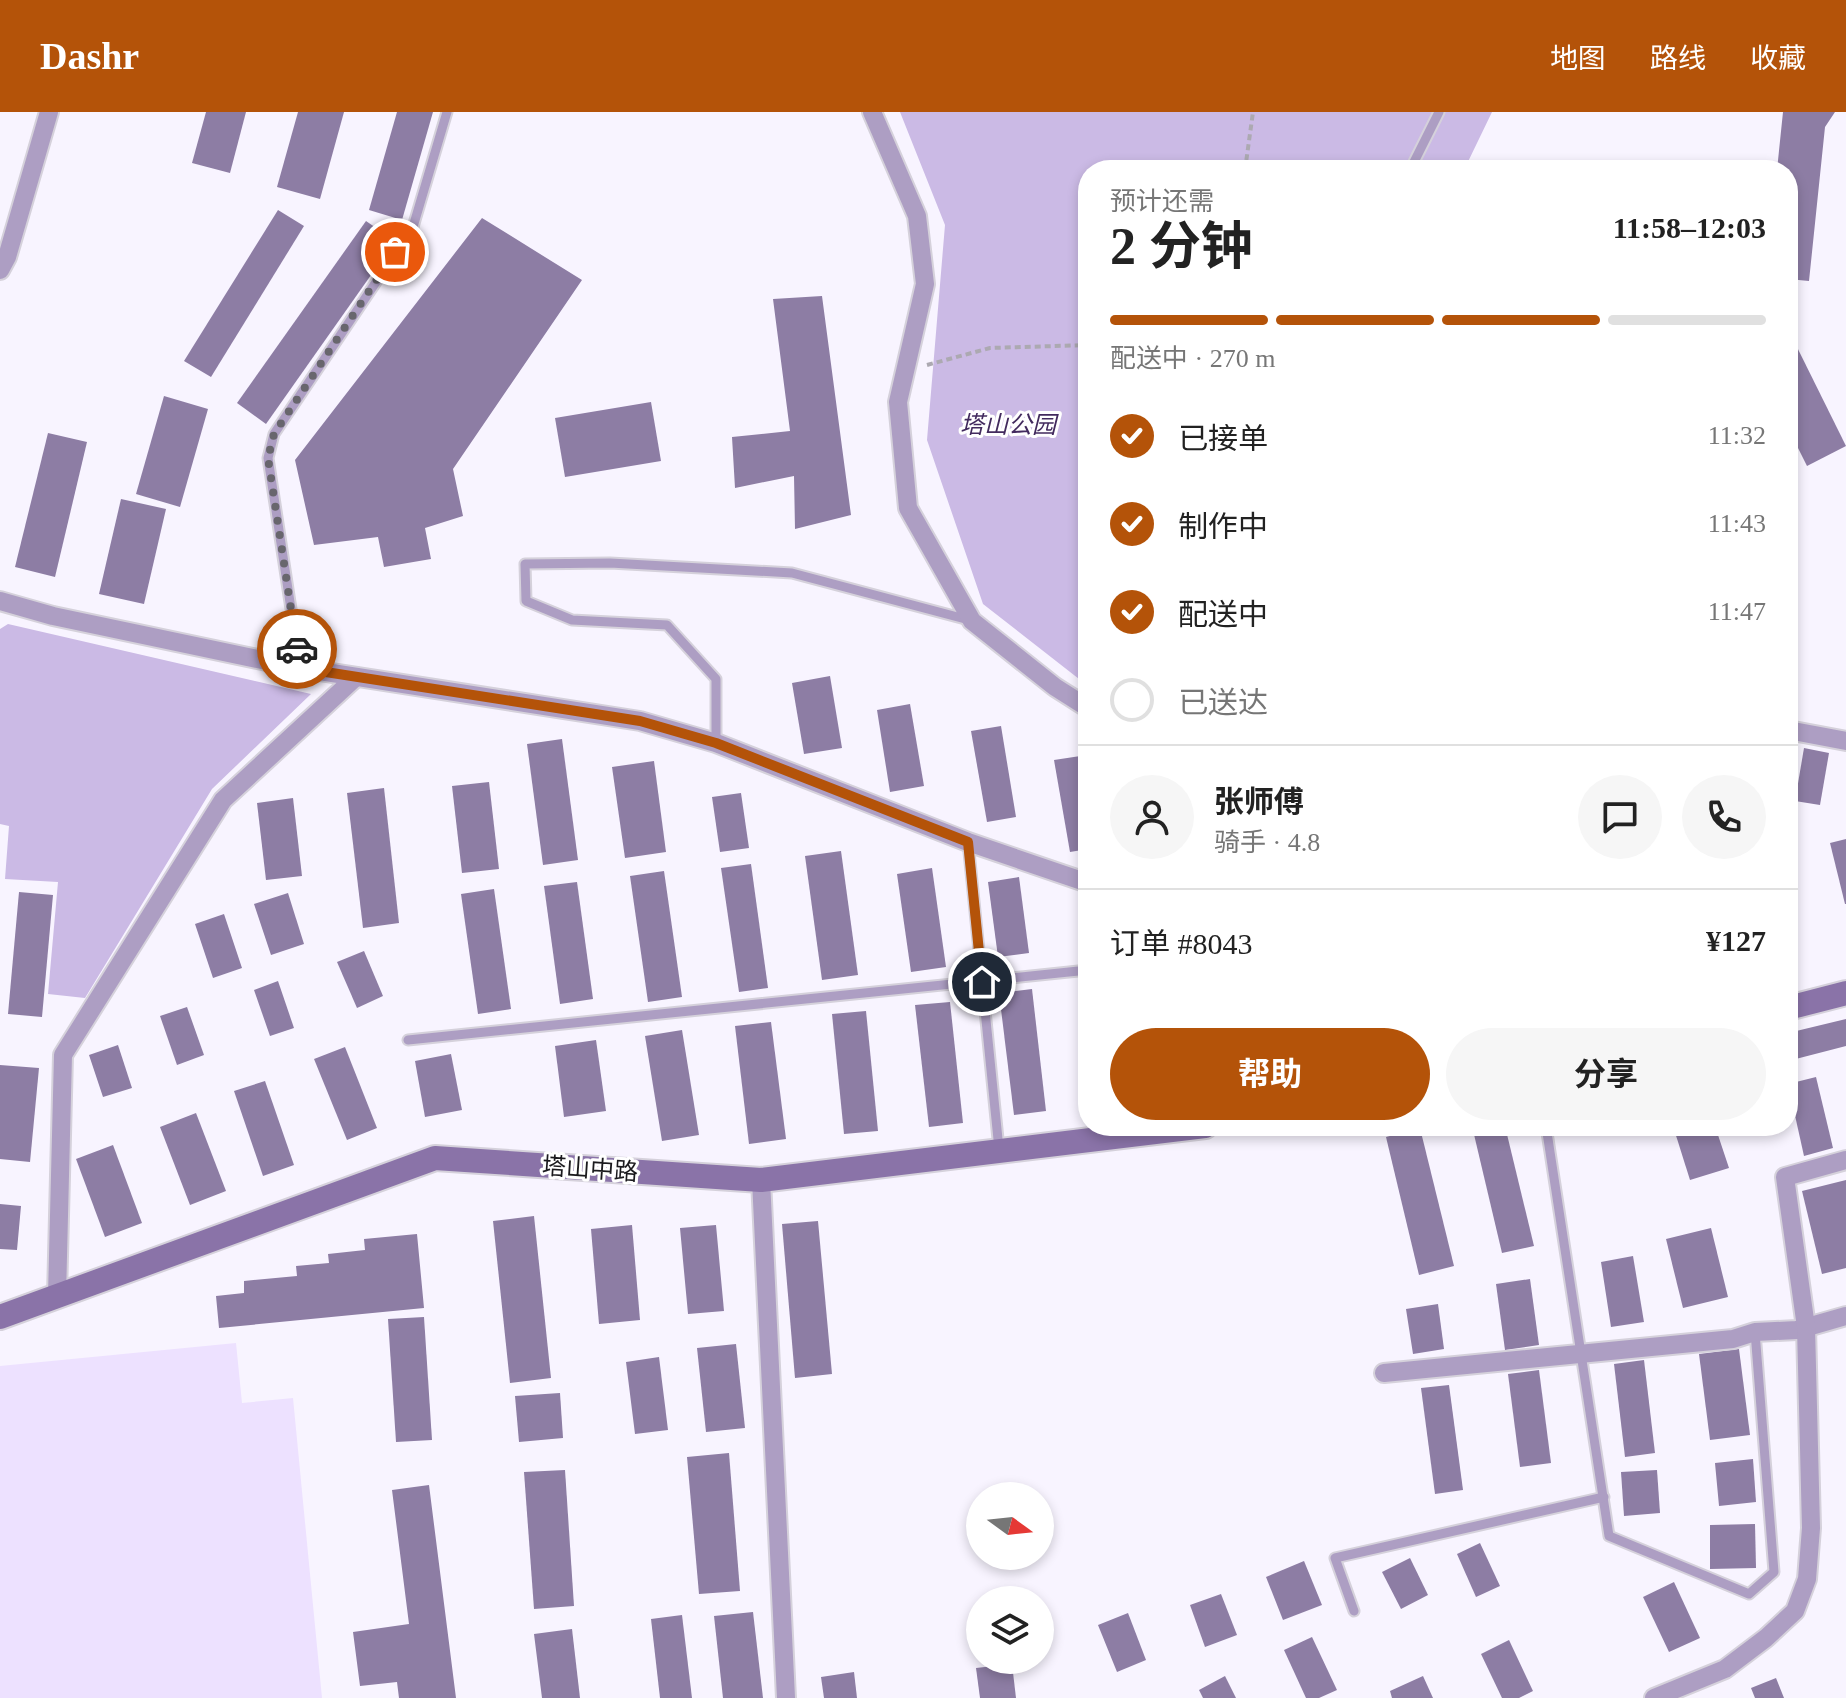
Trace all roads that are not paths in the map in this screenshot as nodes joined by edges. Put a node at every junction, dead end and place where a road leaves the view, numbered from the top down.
1 (49, 112) edge
2 (447, 112) edge
3 (872, 112) edge
4 (1439, 112) edge
5 (1415, 160) edge
6 (2, 261) edge
7 (0, 601) edge
8 (972, 621) junction
9 (300, 668) junction
10 (356, 677) junction
11 (1078, 702) edge
12 (1798, 732) edge
13 (1846, 741) edge
14 (716, 743) junction
15 (968, 842) junction
16 (1078, 880) edge
17 (1078, 971) edge
18 (982, 982) junction
19 (1846, 993) edge
20 (1798, 1005) edge
21 (408, 1040) dead end
22 (1123, 1136) edge
23 (1548, 1136) edge
24 (999, 1151) junction
25 (1846, 1160) edge
26 (761, 1180) junction
27 (57, 1296) junction
28 (1846, 1316) edge
29 (0, 1317) edge
30 (1806, 1327) junction
31 (1755, 1332) junction
32 (1583, 1352) junction
33 (1384, 1373) dead end
34 (1604, 1497) junction
35 (1354, 1611) dead end
36 (786, 1698) edge
37 (1654, 1698) edge

1 - 6 street
2 - 9 lane
3 - 8 street
4 - 5 lane
7 - 9 street
8 - 11 street
8 - 14 lane
9 - 10 street
10 - 14 street
10 - 27 street
12 - 13 street
14 - 15 street
15 - 16 street
15 - 18 lane
17 - 18 lane
18 - 21 lane
18 - 24 lane
19 - 20 street
22 - 24 street, 塔山中路
23 - 32 lane
24 - 26 street, 塔山中路
25 - 30 street
26 - 27 street, 塔山中路
26 - 36 street
27 - 29 street, 塔山中路
28 - 30 street
30 - 31 street
30 - 37 street
31 - 32 street
31 - 34 lane
32 - 33 street
32 - 34 lane
34 - 35 lane

